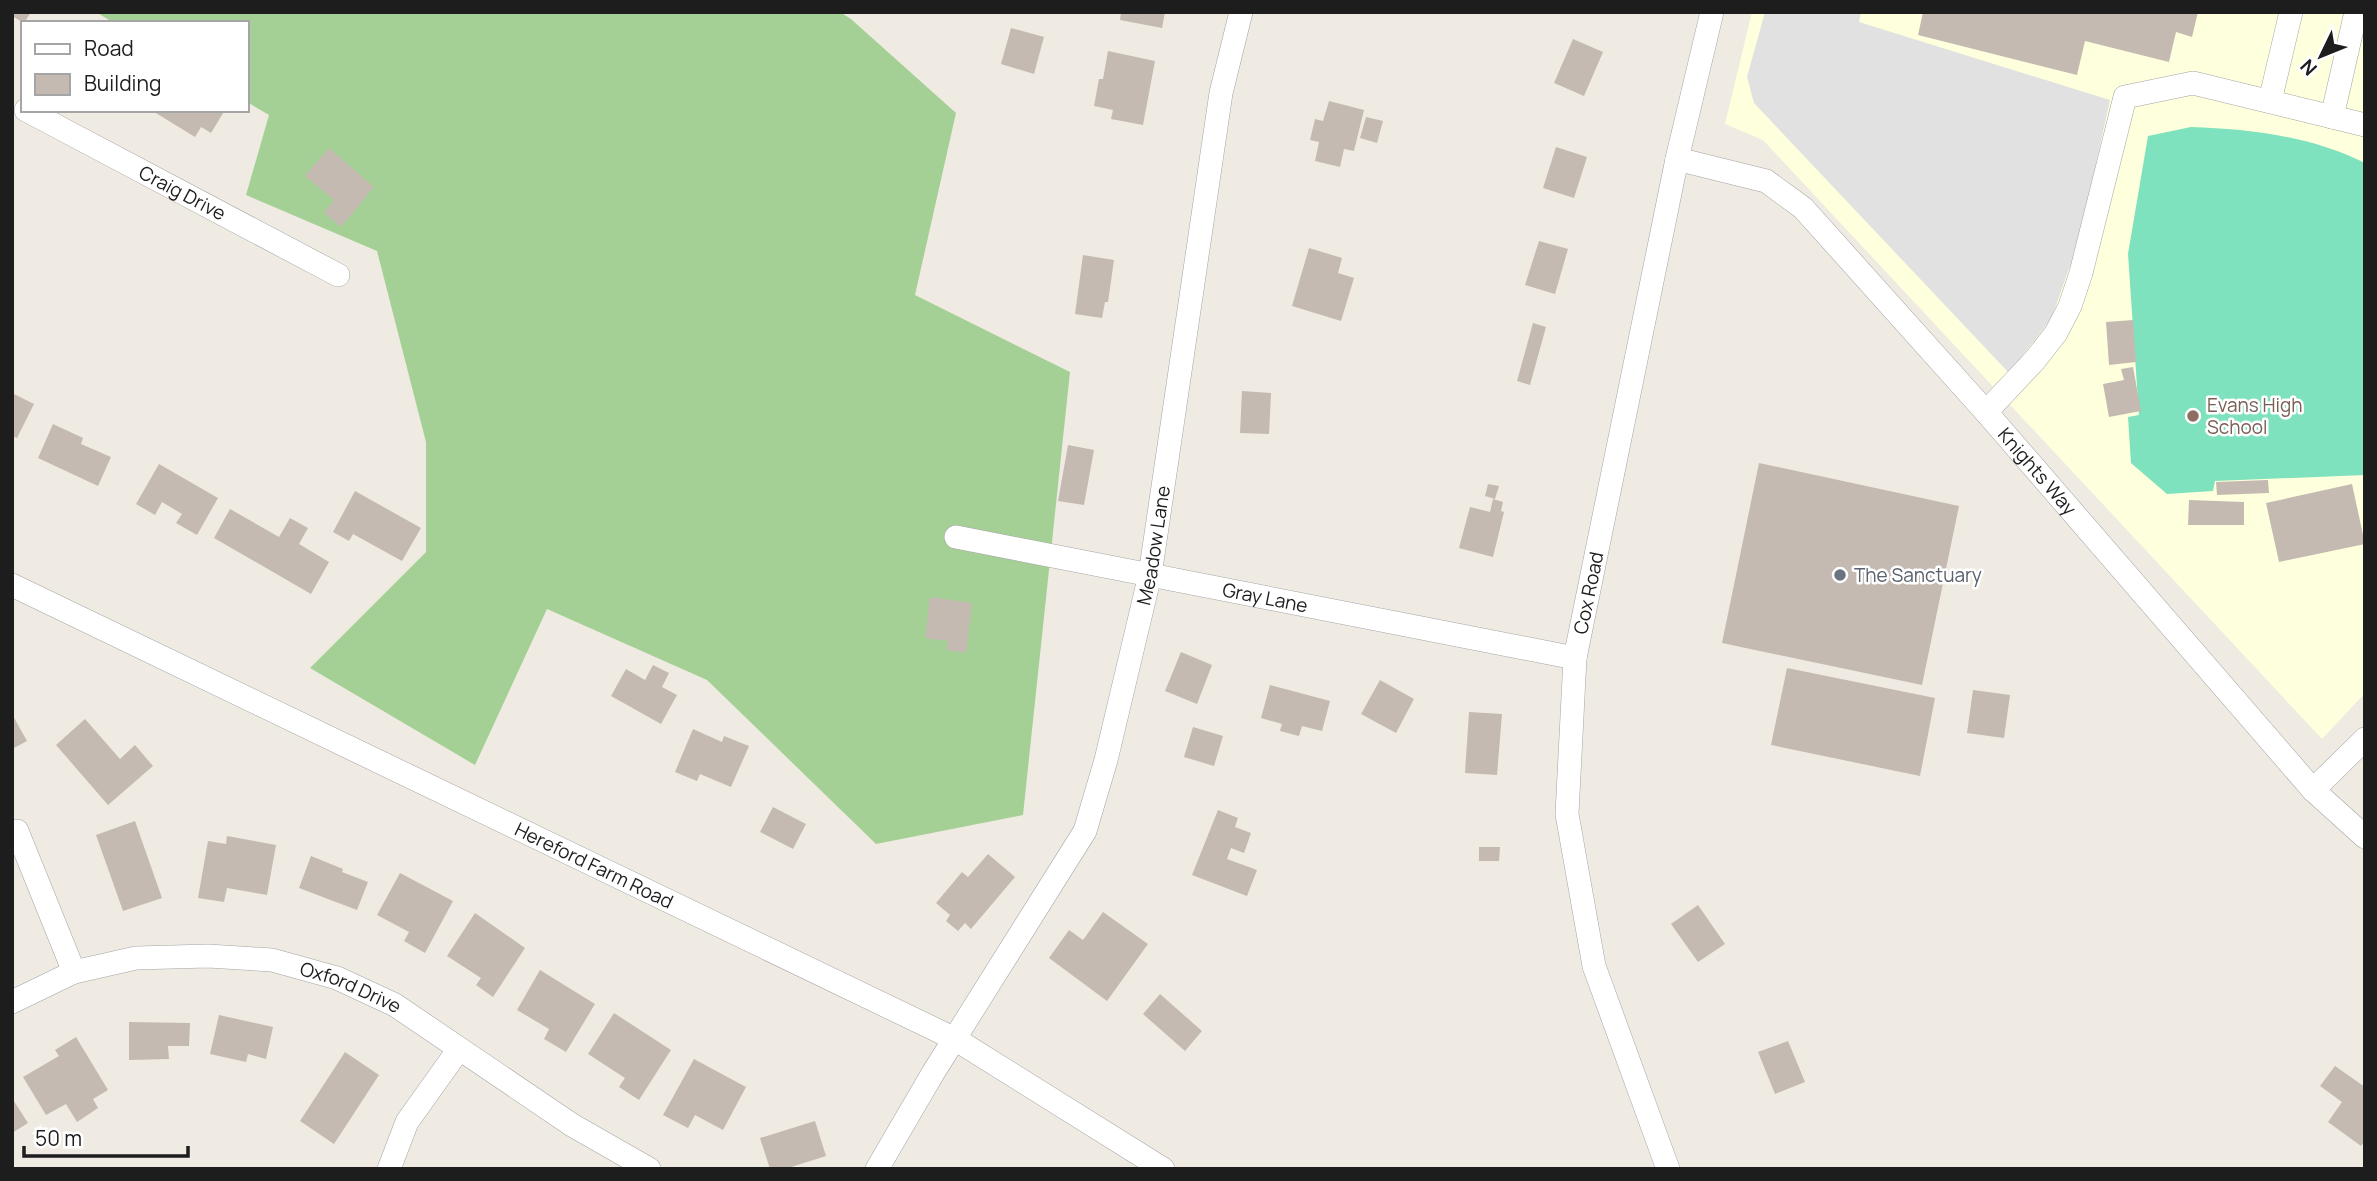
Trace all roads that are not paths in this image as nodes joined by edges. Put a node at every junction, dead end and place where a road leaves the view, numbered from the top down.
1 (1241, 12) edge
2 (1712, 12) edge
3 (2291, 12) edge
4 (2356, 12) edge
5 (2270, 102) junction
6 (31, 112) edge
7 (2332, 117) junction
8 (2365, 125) edge
9 (1676, 159) junction
10 (338, 275) dead end
11 (1986, 412) junction
12 (956, 537) dead end
13 (1150, 575) junction
14 (12, 585) edge
15 (1575, 658) junction
16 (2365, 739) edge
17 (2313, 790) junction
18 (17, 831) dead end
19 (2365, 837) edge
20 (74, 972) junction
21 (12, 1002) edge
22 (955, 1039) junction
23 (459, 1049) junction
24 (389, 1169) edge
25 (649, 1169) edge
26 (877, 1169) edge
27 (1163, 1169) edge
28 (1668, 1169) edge

1 - 13 street, Meadow Lane
2 - 9 street, Cox Road
3 - 5 street
4 - 7 street
5 - 7 street
5 - 11 street
6 - 10 street, Craig Drive
7 - 8 street
9 - 11 street, Knights Way
9 - 15 street, Cox Road
11 - 17 street, Knights Way
12 - 13 street, Gray Lane
13 - 15 street, Gray Lane
13 - 22 street, Meadow Lane
14 - 22 street, Hereford Farm Road
15 - 28 street, Cox Road
16 - 17 street
17 - 19 street, Knights Way
18 - 20 street
20 - 21 street, Oxford Drive
20 - 23 street, Oxford Drive
22 - 26 street, Meadow Lane
22 - 27 street, Hereford Farm Road
23 - 24 street
23 - 25 street, Oxford Drive

